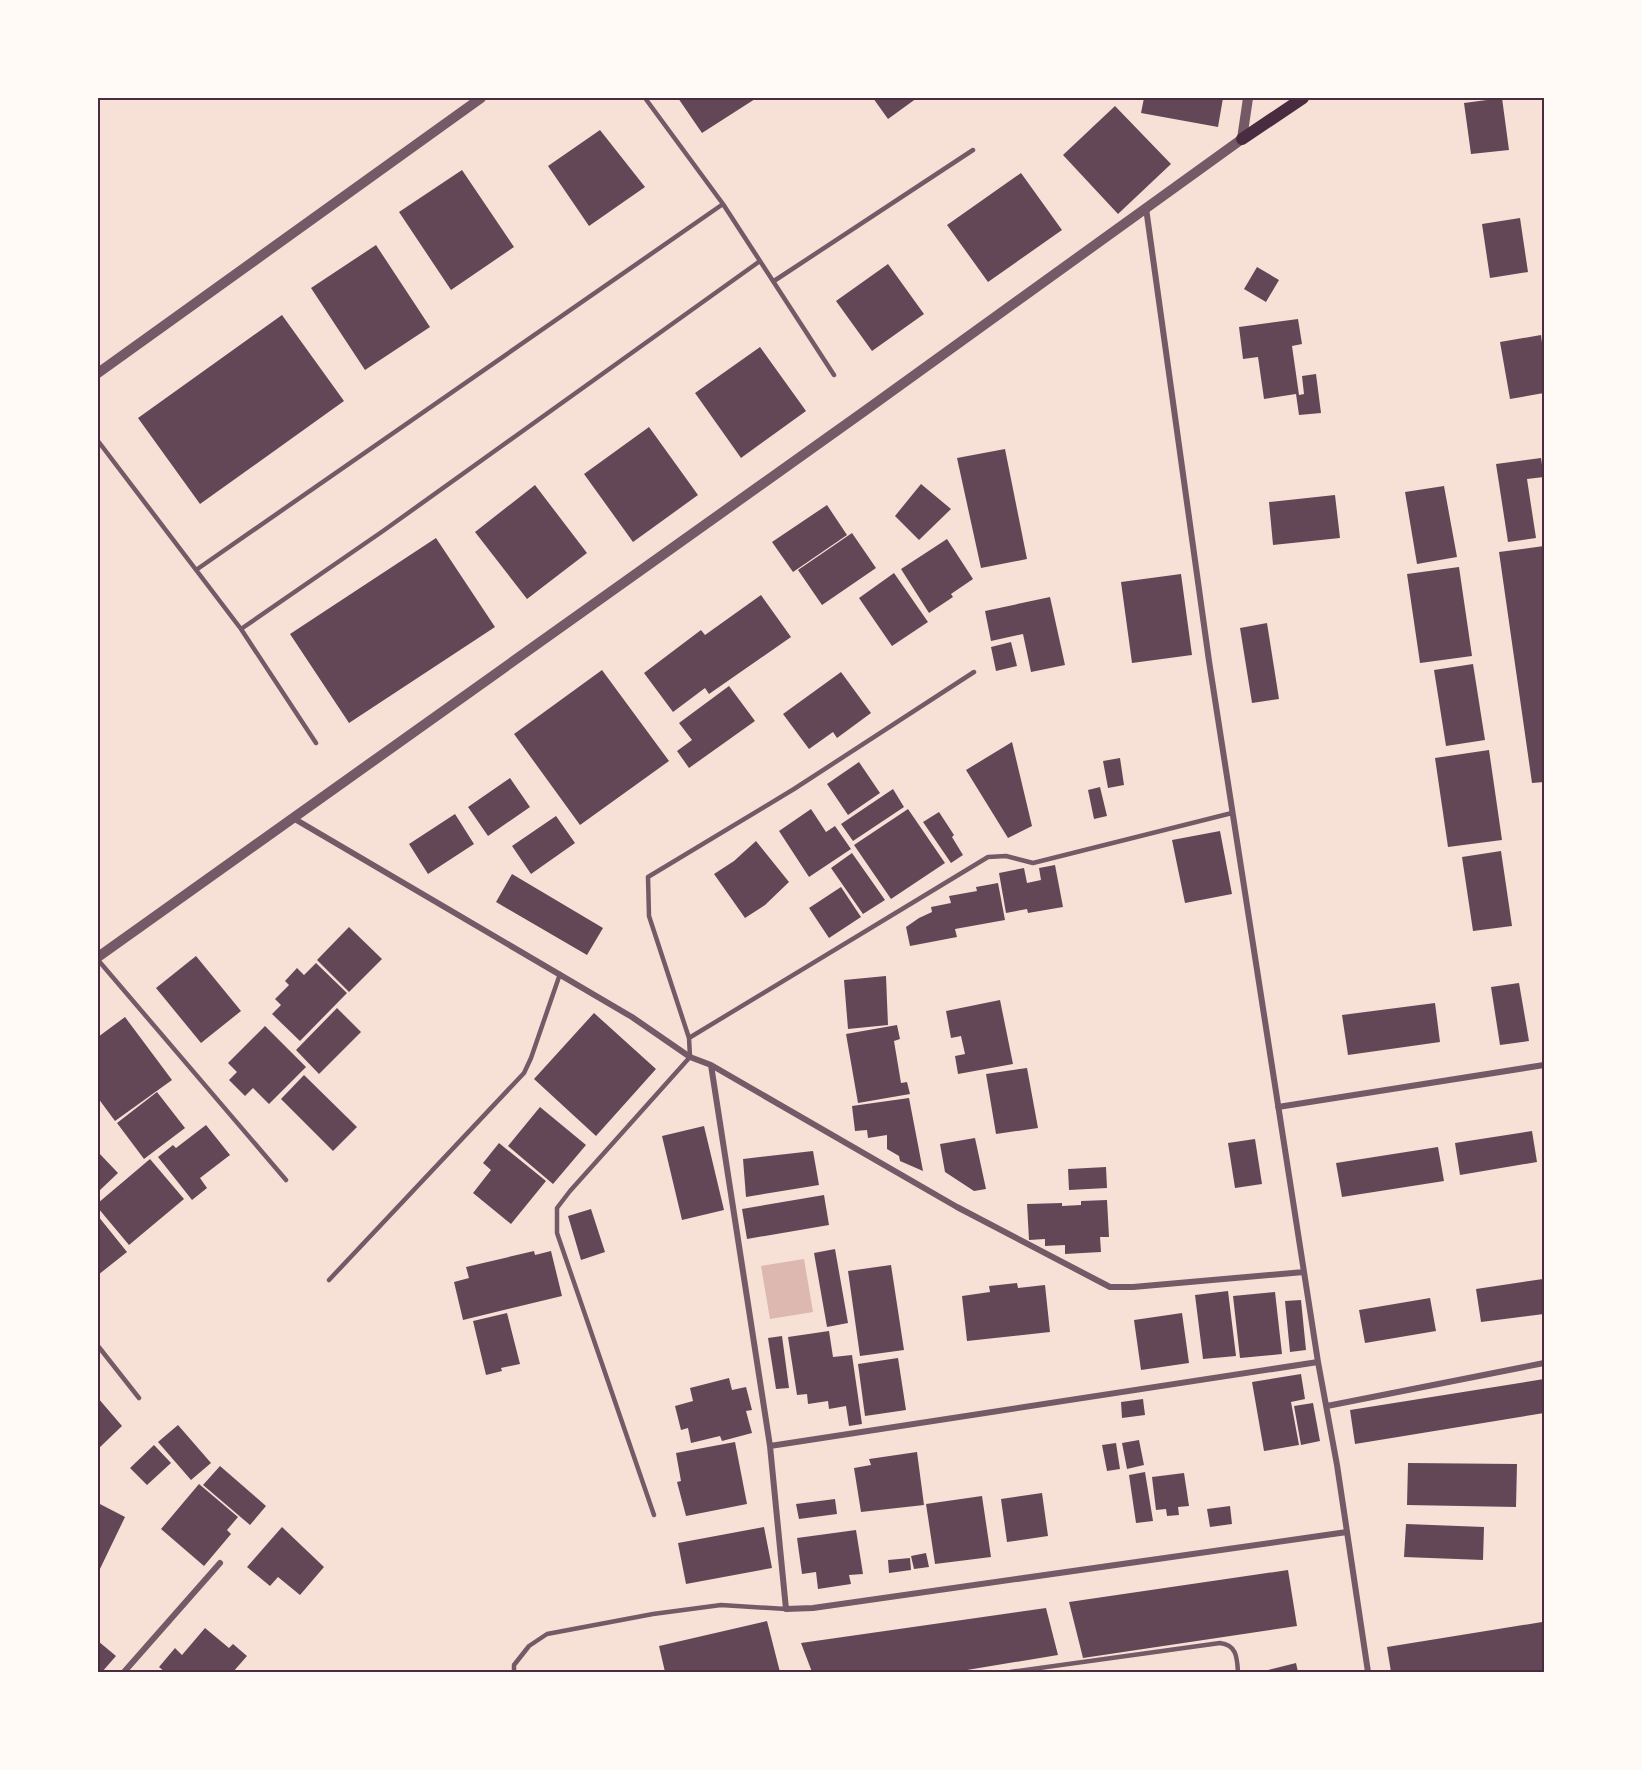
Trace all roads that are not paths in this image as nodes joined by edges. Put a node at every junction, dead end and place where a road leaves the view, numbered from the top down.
1 (481, 98) edge
2 (645, 98) edge
3 (1248, 98) edge
4 (1304, 98) edge
5 (1242, 139) junction
6 (973, 150) dead end
7 (723, 204) junction
8 (1146, 208) junction
9 (760, 261) junction
10 (774, 281) junction
11 (98, 373) edge
12 (834, 375) dead end
13 (98, 441) edge
14 (196, 570) junction
15 (241, 629) junction
16 (974, 672) dead end
17 (316, 743) dead end
18 (1233, 813) junction
19 (292, 818) junction
20 (98, 958) edge
21 (560, 974) junction
22 (689, 1038) junction
23 (690, 1058) junction
24 (711, 1065) junction
25 (1545, 1065) edge
26 (1278, 1107) junction
27 (286, 1180) dead end
28 (1304, 1272) junction
29 (328, 1280) dead end
30 (98, 1346) edge
31 (1318, 1362) junction
32 (1545, 1363) edge
33 (139, 1398) dead end
34 (1327, 1406) junction
35 (770, 1446) junction
36 (654, 1515) dead end
37 (1347, 1532) junction
38 (220, 1563) dead end
39 (786, 1609) junction
40 (124, 1672) edge
41 (514, 1672) edge
42 (1010, 1672) edge
43 (1238, 1672) edge
44 (1368, 1672) edge

1 - 11 street
2 - 7 lane
3 - 5 street
4 - 5 main road
5 - 8 street
6 - 10 lane
7 - 9 lane
7 - 14 lane
8 - 18 street
8 - 19 street
9 - 10 lane
9 - 15 lane
10 - 12 lane
13 - 14 lane
14 - 15 lane
15 - 17 lane
16 - 22 lane
18 - 22 lane
18 - 26 street
19 - 20 street
19 - 21 street
20 - 27 lane
21 - 23 street
21 - 29 lane
22 - 23 lane
23 - 24 street
23 - 36 lane
24 - 28 street
24 - 35 street
25 - 26 street
26 - 28 street
28 - 31 street
30 - 33 lane
31 - 34 street
31 - 35 street
32 - 34 street
34 - 37 street
35 - 39 street
37 - 39 street
37 - 44 street
38 - 40 street
39 - 41 lane
42 - 43 lane

